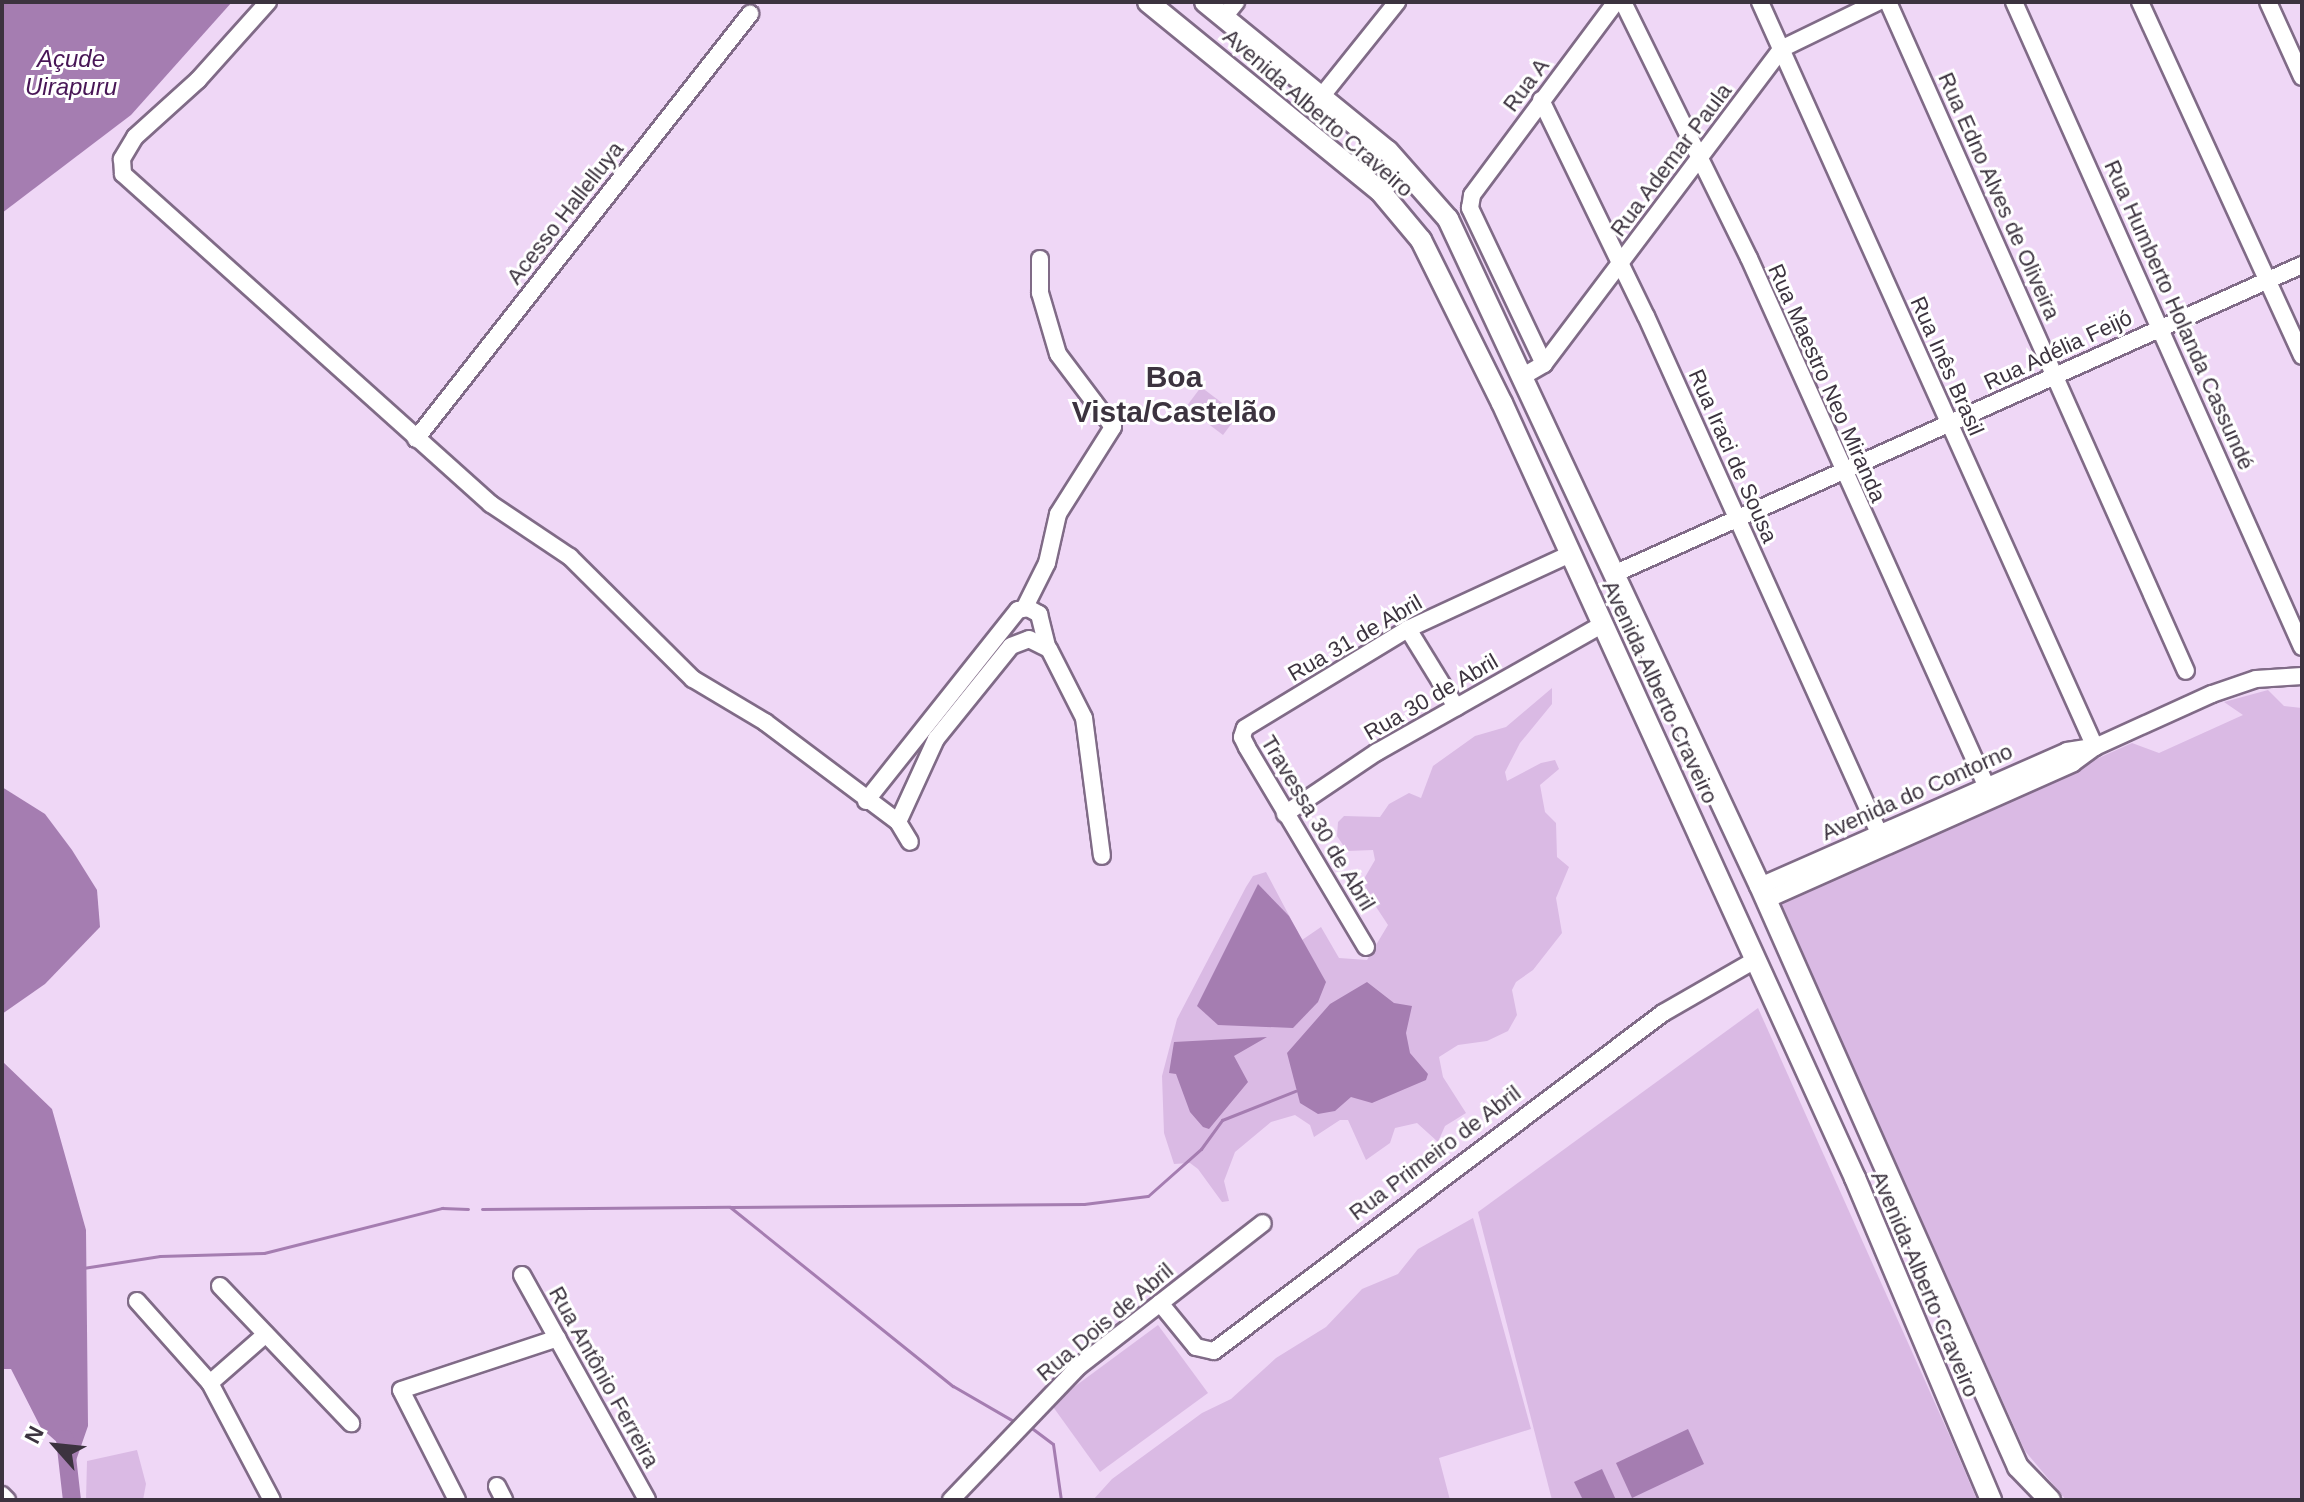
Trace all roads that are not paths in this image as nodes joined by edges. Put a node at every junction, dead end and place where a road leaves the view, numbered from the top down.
1 (268, 2) edge
2 (1148, 2) edge
3 (1205, 2) edge
4 (1397, 2) edge
5 (1616, 2) edge
6 (1623, 2) edge
7 (1760, 2) edge
8 (1878, 2) edge
9 (1888, 2) edge
10 (2014, 2) edge
11 (2140, 2) edge
12 (2268, 2) edge
13 (1230, 10) edge
14 (750, 14) dead end
15 (1781, 49) junction
16 (2302, 77) edge
17 (1321, 97) junction
18 (1541, 100) junction
19 (1700, 157) junction
20 (1040, 259) dead end
21 (1621, 264) junction
22 (2302, 265) edge
23 (2267, 279) junction
24 (2160, 327) junction
25 (2302, 356) edge
26 (1544, 364) junction
27 (1525, 375) junction
28 (2054, 376) junction
29 (1495, 388) junction
30 (1949, 424) junction
31 (416, 439) junction
32 (1841, 471) junction
33 (1737, 520) junction
34 (1570, 554) junction
35 (1614, 574) junction
36 (1025, 607) junction
37 (1603, 624) junction
38 (1408, 629) junction
39 (1047, 647) junction
40 (2302, 647) edge
41 (2186, 671) dead end
42 (2302, 676) edge
43 (1456, 707) junction
44 (1251, 724) joint
45 (2095, 747) junction
46 (1986, 785) junction
47 (866, 801) junction
48 (1285, 814) junction
49 (898, 822) junction
50 (1879, 833) junction
51 (910, 842) dead end
52 (1102, 856) dead end
53 (1763, 893) junction
54 (1366, 947) dead end
55 (1755, 960) junction
56 (1263, 1223) dead end
57 (522, 1275) dead end
58 (220, 1286) dead end
59 (137, 1301) dead end
60 (1160, 1303) junction
61 (266, 1334) junction
62 (558, 1338) junction
63 (210, 1383) junction
64 (351, 1423) dead end
65 (2, 1495) edge
66 (7, 1500) edge
67 (272, 1500) edge
68 (457, 1500) edge
69 (647, 1500) edge
70 (951, 1500) edge
71 (1991, 1500) edge
72 (2050, 1500) edge

1 - 31 street
2 - 29 main road, Avenida Alberto Craveiro
3 - 13 main road, Avenida Alberto Craveiro
4 - 17 street
5 - 18 street, Rua A
6 - 19 street, Rua Maestro Neo Miranda
7 - 15 street, Rua Inês Brasil
8 - 15 street, Rua Ademar Paula
9 - 28 street, Rua Edno Alves de Oliveira
10 - 24 street, Rua Humberto Holanda Cassundé
11 - 23 street
12 - 16 street
13 - 17 main road, Avenida Alberto Craveiro
14 - 31 street, Acesso Hallelluya
15 - 19 street, Rua Ademar Paula
15 - 30 street, Rua Inês Brasil
17 - 27 main road, Avenida Alberto Craveiro
18 - 21 street, Rua Iraci de Sousa
18 - 26 street, Rua A
19 - 21 street, Rua Ademar Paula
19 - 32 street, Rua Maestro Neo Miranda
20 - 36 street
21 - 26 street, Rua Ademar Paula
21 - 33 street, Rua Iraci de Sousa
22 - 23 street, Rua Adélia Feijó
23 - 24 street, Rua Adélia Feijó
23 - 25 street
24 - 28 street, Rua Adélia Feijó
24 - 40 street, Rua Humberto Holanda Cassundé
26 - 27 street, Rua Ademar Paula
27 - 29 main road
27 - 35 main road, Avenida Alberto Craveiro
28 - 30 street, Rua Adélia Feijó
28 - 41 street, Rua Edno Alves de Oliveira
29 - 34 main road, Avenida Alberto Craveiro
30 - 32 street, Rua Adélia Feijó
30 - 45 street, Rua Inês Brasil
31 - 47 street
32 - 33 street, Rua Adélia Feijó
32 - 46 street, Rua Maestro Neo Miranda
33 - 35 street, Rua Adélia Feijó
33 - 50 street, Rua Iraci de Sousa
34 - 37 main road, Avenida Alberto Craveiro
34 - 38 street, Rua 31 de Abril
35 - 53 main road, Avenida Alberto Craveiro
36 - 39 street
36 - 47 street
37 - 43 street, Rua 30 de Abril
37 - 55 main road, Avenida Alberto Craveiro
38 - 43 street
38 - 44 street, Rua 31 de Abril
39 - 49 street
39 - 52 street
42 - 45 street, Avenida do Contorno
43 - 48 street, Rua 30 de Abril
44 - 48 street, Travessa 30 de Abril
45 - 46 street, Avenida do Contorno
45 - 53 street, Avenida do Contorno
46 - 50 street, Avenida do Contorno
47 - 49 street
48 - 54 street, Travessa 30 de Abril
49 - 51 street
50 - 53 street, Avenida do Contorno
53 - 72 main road, Avenida Alberto Craveiro
55 - 60 street, Rua Primeiro de Abril
55 - 71 main road, Avenida Alberto Craveiro
56 - 60 street, Rua Dois de Abril
57 - 62 street, Rua Antônio Ferreira
58 - 61 street
59 - 63 street
60 - 70 street, Rua Dois de Abril
61 - 63 street
61 - 64 street
62 - 68 street
62 - 69 street, Rua Antônio Ferreira
63 - 67 street
65 - 66 street

